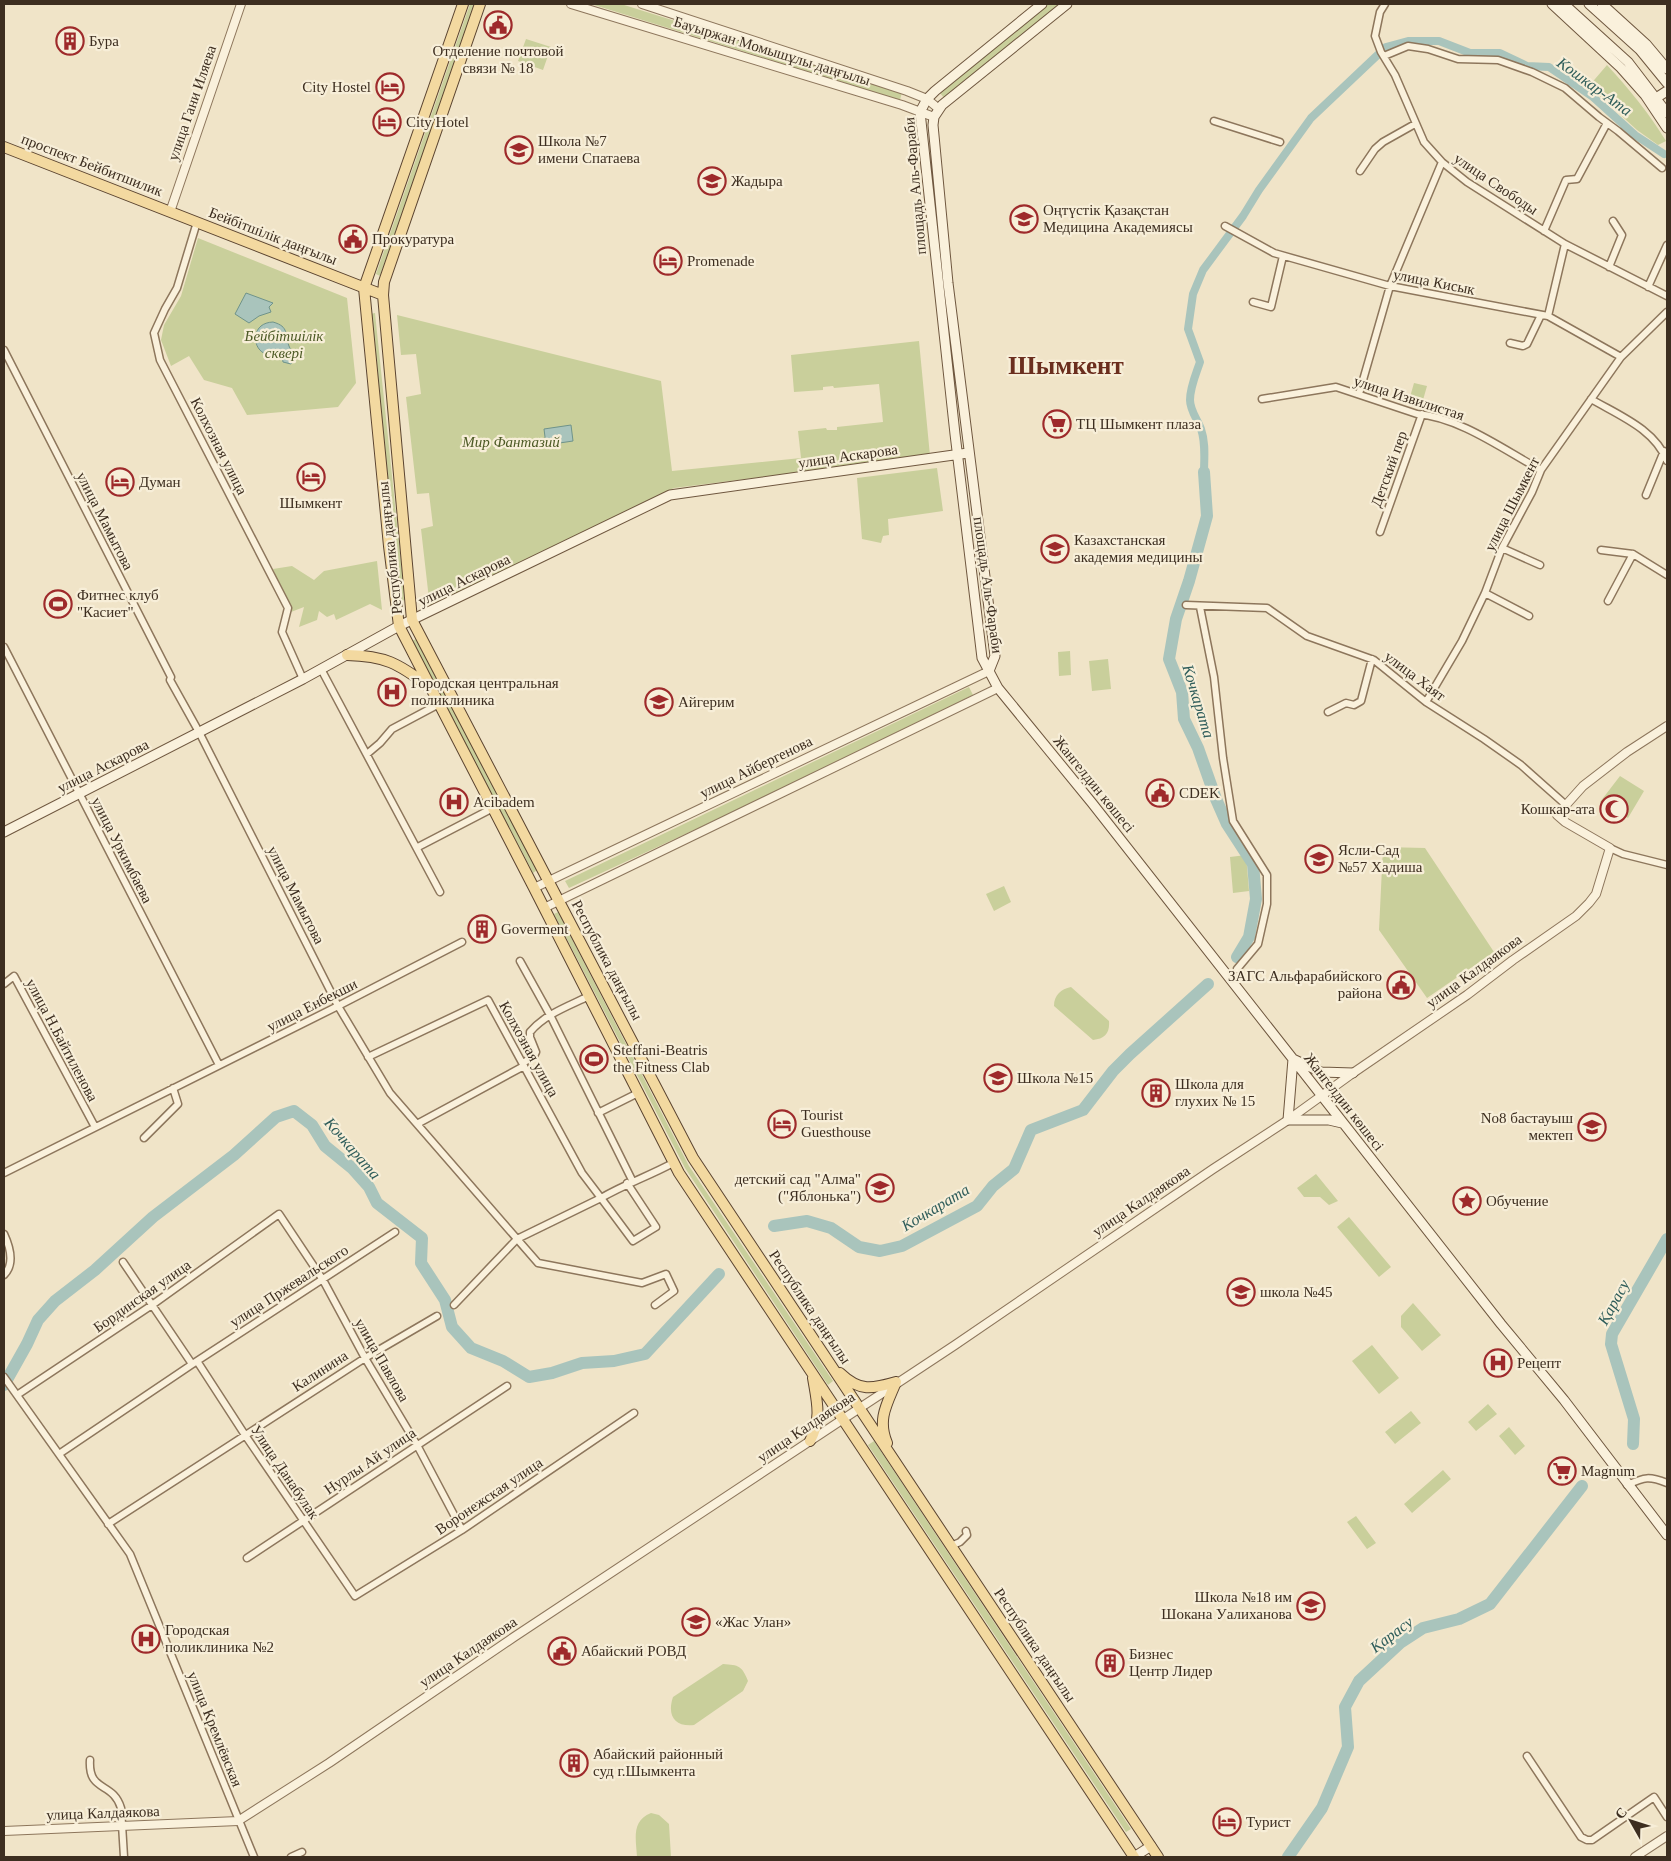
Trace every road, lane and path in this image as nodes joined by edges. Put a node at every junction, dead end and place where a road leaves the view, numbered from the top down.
1 (241, 4) edge
2 (463, 4) edge
3 (480, 4) edge
4 (572, 4) edge
5 (642, 4) edge
6 (1042, 4) edge
7 (1067, 4) edge
8 (1386, 4) edge
9 (1552, 4) edge
10 (1564, 4) edge
11 (1589, 4) edge
12 (1602, 4) edge
13 (1621, 20) junction
14 (1628, 39) junction
15 (1384, 56) junction
16 (1667, 69) edge
17 (1667, 83) edge
18 (1667, 91) edge
19 (1656, 98) junction
20 (927, 99) junction
21 (920, 112) junction
22 (937, 113) junction
23 (1667, 113) edge
24 (1214, 122) dead end
25 (1607, 123) junction
26 (1417, 127) junction
27 (1667, 128) edge
28 (1280, 142) dead end
29 (4, 147) edge
30 (1442, 162) junction
31 (1662, 168) dead end
32 (1360, 171) dead end
33 (170, 212) junction
34 (1613, 221) dead end
35 (197, 222) junction
36 (1226, 226) dead end
37 (1544, 232) junction
38 (1564, 244) junction
39 (1667, 245) edge
40 (1283, 256) junction
41 (1609, 267) junction
42 (1390, 286) junction
43 (1648, 287) junction
44 (364, 288) junction
45 (383, 295) junction
46 (1667, 296) edge
47 (1254, 302) dead end
48 (1667, 312) edge
49 (1545, 316) junction
50 (1510, 343) dead end
51 (4, 350) edge
52 (1621, 357) junction
53 (1359, 394) junction
54 (1262, 399) dead end
55 (1591, 399) junction
56 (1422, 414) junction
57 (1664, 451) junction
58 (968, 453) junction
59 (957, 454) junction
60 (1667, 461) edge
61 (1540, 470) junction
62 (1646, 495) dead end
63 (1380, 532) dead end
64 (1502, 548) junction
65 (1601, 550) dead end
66 (1633, 554) junction
67 (1540, 565) dead end
68 (1667, 575) edge
69 (1485, 594) junction
70 (1608, 601) dead end
71 (1186, 605) dead end
72 (1200, 607) junction
73 (1530, 616) dead end
74 (412, 620) junction
75 (399, 626) junction
76 (4, 647) edge
77 (347, 655) junction
78 (1372, 659) junction
79 (320, 669) junction
80 (989, 671) junction
81 (303, 679) junction
82 (430, 687) junction
83 (998, 688) junction
84 (1426, 702) junction
85 (439, 704) junction
86 (1328, 712) dead end
87 (1667, 726) edge
88 (200, 732) junction
89 (367, 754) junction
90 (79, 794) junction
91 (1566, 805) junction
92 (493, 808) junction
93 (4, 832) edge
94 (418, 847) junction
95 (1610, 848) junction
96 (1667, 865) edge
97 (549, 882) junction
98 (534, 888) junction
99 (440, 892) dead end
100 (559, 901) junction
101 (544, 908) junction
102 (462, 942) dead end
103 (520, 960) dead end
104 (1237, 969) dead end
105 (4, 984) edge
106 (589, 996) junction
107 (338, 1006) junction
108 (550, 1015) junction
109 (368, 1057) junction
110 (1293, 1059) junction
111 (523, 1064) junction
112 (219, 1065) junction
113 (1353, 1073) junction
114 (173, 1088) junction
115 (638, 1093) junction
116 (1321, 1096) junction
117 (598, 1113) junction
118 (1288, 1120) junction
119 (1342, 1123) junction
120 (417, 1124) junction
121 (95, 1127) junction
122 (144, 1138) dead end
123 (673, 1163) junction
124 (4, 1172) edge
125 (630, 1182) junction
126 (601, 1198) junction
127 (279, 1214) joint
128 (395, 1232) dead end
129 (4, 1234) edge
130 (518, 1239) junction
131 (123, 1262) dead end
132 (4, 1275) edge
133 (323, 1280) junction
134 (152, 1305) junction
135 (454, 1305) dead end
136 (655, 1305) dead end
137 (437, 1316) dead end
138 (364, 1358) junction
139 (194, 1362) junction
140 (829, 1362) junction
141 (813, 1374) junction
142 (4, 1376) edge
143 (896, 1382) junction
144 (507, 1386) dead end
145 (17, 1394) junction
146 (860, 1408) junction
147 (634, 1412) dead end
148 (843, 1419) junction
149 (245, 1435) junction
150 (810, 1441) junction
151 (417, 1445) junction
152 (59, 1454) junction
153 (895, 1461) junction
154 (1667, 1483) edge
155 (1627, 1485) junction
156 (304, 1521) junction
157 (108, 1524) junction
158 (462, 1530) junction
159 (966, 1531) dead end
160 (1667, 1535) edge
161 (951, 1546) junction
162 (247, 1558) dead end
163 (354, 1596) joint
164 (1527, 1756) dead end
165 (90, 1760) dead end
166 (1667, 1817) edge
167 (238, 1821) junction
168 (122, 1826) junction
169 (4, 1831) edge
170 (1667, 1836) edge
171 (1151, 1846) junction
172 (302, 1852) dead end
173 (124, 1857) edge
174 (254, 1857) edge
175 (291, 1857) edge
176 (1134, 1857) edge
177 (1158, 1857) edge
178 (1635, 1857) edge

1 - 33 street, улица Гани Иляева
2 - 44 main road, Республика даңғылы
3 - 45 main road, Республика даңғылы
4 - 21 street, Бауыржан Момышұлы даңғылы
5 - 20 street, Бауыржан Момышұлы даңғылы
6 - 20 main road
7 - 22 main road
8 - 15 street, улица Свободы
9 - 27 main road
10 - 19 main road
11 - 14 main road
12 - 13 main road
13 - 14 main road
13 - 16 main road
14 - 17 main road
15 - 25 street
15 - 26 street, улица Свободы
18 - 19 main road
19 - 23 main road
20 - 21 main road, площадь Аль-Фараби
20 - 22 street, площадь Аль-Фараби
21 - 22 street, Бауыржан Момышұлы даңғылы
21 - 59 main road, площадь Аль-Фараби
22 - 58 main road, площадь Аль-Фараби
24 - 28 street
25 - 31 street
25 - 37 street
26 - 30 street, улица Свободы
26 - 32 street
29 - 33 main road, проспект Бейбитшилик
30 - 37 street, улица Свободы
30 - 42 street
33 - 35 main road, Бейбітшілік даңғылы
34 - 41 street
35 - 44 main road, Бейбітшілік даңғылы
35 - 81 street, Колхозная улица
36 - 40 street, улица Кисык
37 - 38 street, улица Свободы
38 - 41 street, улица Свободы
38 - 49 street
39 - 43 street
40 - 42 street, улица Кисык
40 - 47 street
41 - 43 street, улица Свободы
42 - 49 street, улица Кисык
42 - 53 street
43 - 46 street, улица Свободы
44 - 45 main road
44 - 75 main road, Республика даңғылы
45 - 74 main road, Республика даңғылы
48 - 52 street, улица Шымкент
49 - 50 street
49 - 52 street, улица Кисык
51 - 88 street, улица Мамытова
52 - 55 street, улица Шымкент
53 - 54 street, улица Извилистая
53 - 56 street, улица Извилистая
55 - 57 street
55 - 61 street, улица Шымкент
56 - 61 street, улица Извилистая
56 - 63 street, Детский пер
57 - 60 street
57 - 62 street
58 - 59 main road, улица Аскарова
58 - 80 main road, площадь Аль-Фараби
59 - 74 main road, улица Аскарова
59 - 80 main road, площадь Аль-Фараби
61 - 64 street, улица Шымкент
64 - 67 street
64 - 69 street, улица Шымкент
65 - 66 street
66 - 68 street
66 - 70 street
69 - 73 street
69 - 84 street, улица Шымкент
71 - 72 street, улица Хаят
72 - 78 street, улица Хаят
72 - 104 street
74 - 75 main road, улица Аскарова
74 - 97 main road, Республика даңғылы
75 - 77 main road, улица Аскарова
75 - 82 main road, Республика даңғылы
76 - 90 street, улица Уркимбаева
77 - 79 main road, улица Аскарова
77 - 82 main road
78 - 84 street, улица Хаят
78 - 86 street
79 - 81 main road, улица Аскарова
79 - 89 street
80 - 83 main road, площадь Аль-Фараби
80 - 97 street, улица Айбергенова
81 - 88 main road, улица Аскарова
82 - 85 main road, Республика даңғылы
83 - 100 street
83 - 110 main road, Жангелдин көшесі
84 - 91 street, улица Хаят
85 - 89 street
85 - 92 main road, Республика даңғылы
87 - 91 street
88 - 90 main road, улица Аскарова
88 - 107 street, улица Мамытова
89 - 94 street
90 - 93 main road, улица Аскарова
90 - 112 street, улица Уркимбаева
91 - 95 street
92 - 94 street
92 - 98 main road, Республика даңғылы
94 - 99 street
95 - 96 street
95 - 113 street, улица Калдаякова
97 - 98 street, улица Айбергенова
97 - 100 main road, Республика даңғылы
98 - 101 main road, Республика даңғылы
100 - 101 street
100 - 140 main road, Республика даңғылы
101 - 106 main road, Республика даңғылы
102 - 107 street, улица Енбекши
103 - 108 street
105 - 121 street, улица Н.Байтиленова
106 - 108 street
106 - 115 main road, Республика даңғылы
107 - 109 street, улица Мамытова
107 - 112 street, улица Енбекши
108 - 111 street
108 - 117 street
109 - 111 street, Колхозная улица
109 - 120 street, улица Мамытова
110 - 113 main road
110 - 116 main road, Жангелдин көшесі
110 - 118 main road
111 - 120 street
111 - 126 street, Колхозная улица
112 - 114 street, улица Енбекши
113 - 116 street, улица Калдаякова
114 - 121 street, улица Енбекши
114 - 122 street
115 - 117 street
115 - 123 main road, Республика даңғылы
116 - 118 street, улица Калдаякова
116 - 119 main road, Жангелдин көшесі
117 - 125 street
118 - 119 main road
118 - 143 street, улица Калдаякова
119 - 155 main road, Жангелдин көшесі
120 - 130 street, улица Мамытова
121 - 124 street, улица Енбекши
123 - 125 street
123 - 141 main road, Республика даңғылы
125 - 126 street
125 - 126 street, Колхозная улица
126 - 130 street
127 - 133 street, улица Павлова
127 - 134 street, Бординская улица
128 - 133 street, улица Пржевальского
129 - 132 street
130 - 135 street
130 - 136 street, улица Мамытова
131 - 134 street, Улица Данабулак
133 - 138 street, улица Павлова
133 - 139 street, улица Пржевальского
134 - 139 street, Улица Данабулак
134 - 145 street, Бординская улица
137 - 138 street, Калинина
138 - 149 street, Калинина
138 - 151 street, улица Павлова
139 - 149 street, Улица Данабулак
139 - 152 street, улица Пржевальского
140 - 143 main road
140 - 146 main road, Республика даңғылы
141 - 148 main road, Республика даңғылы
141 - 150 main road
142 - 145 street, улица Кремлёвская
143 - 146 street, улица Калдаякова
143 - 153 main road
144 - 151 street, Нурлы Ай улица
145 - 152 street, улица Кремлёвская
146 - 148 street, улица Калдаякова
146 - 153 main road, Республика даңғылы
147 - 158 street, Воронежская улица
148 - 150 street, улица Калдаякова
148 - 176 main road, Республика даңғылы
149 - 156 street, Улица Данабулак
149 - 157 street, Калинина
150 - 167 street, улица Калдаякова
151 - 156 street, Нурлы Ай улица
151 - 158 street, улица Павлова
152 - 157 street, улица Кремлёвская
153 - 161 main road, Республика даңғылы
154 - 155 street
155 - 160 main road, Жангелдин көшесі
156 - 162 street, Нурлы Ай улица
156 - 163 street, Улица Данабулак
157 - 167 street, улица Кремлёвская
158 - 163 street, Воронежская улица
159 - 161 street
161 - 171 main road, Республика даңғылы
164 - 166 street
165 - 168 street
167 - 168 street, улица Калдаякова
167 - 174 street, улица Кремлёвская
168 - 169 street, улица Калдаякова
168 - 173 street
170 - 178 street
171 - 176 main road
171 - 177 main road, Республика даңғылы
172 - 175 street

